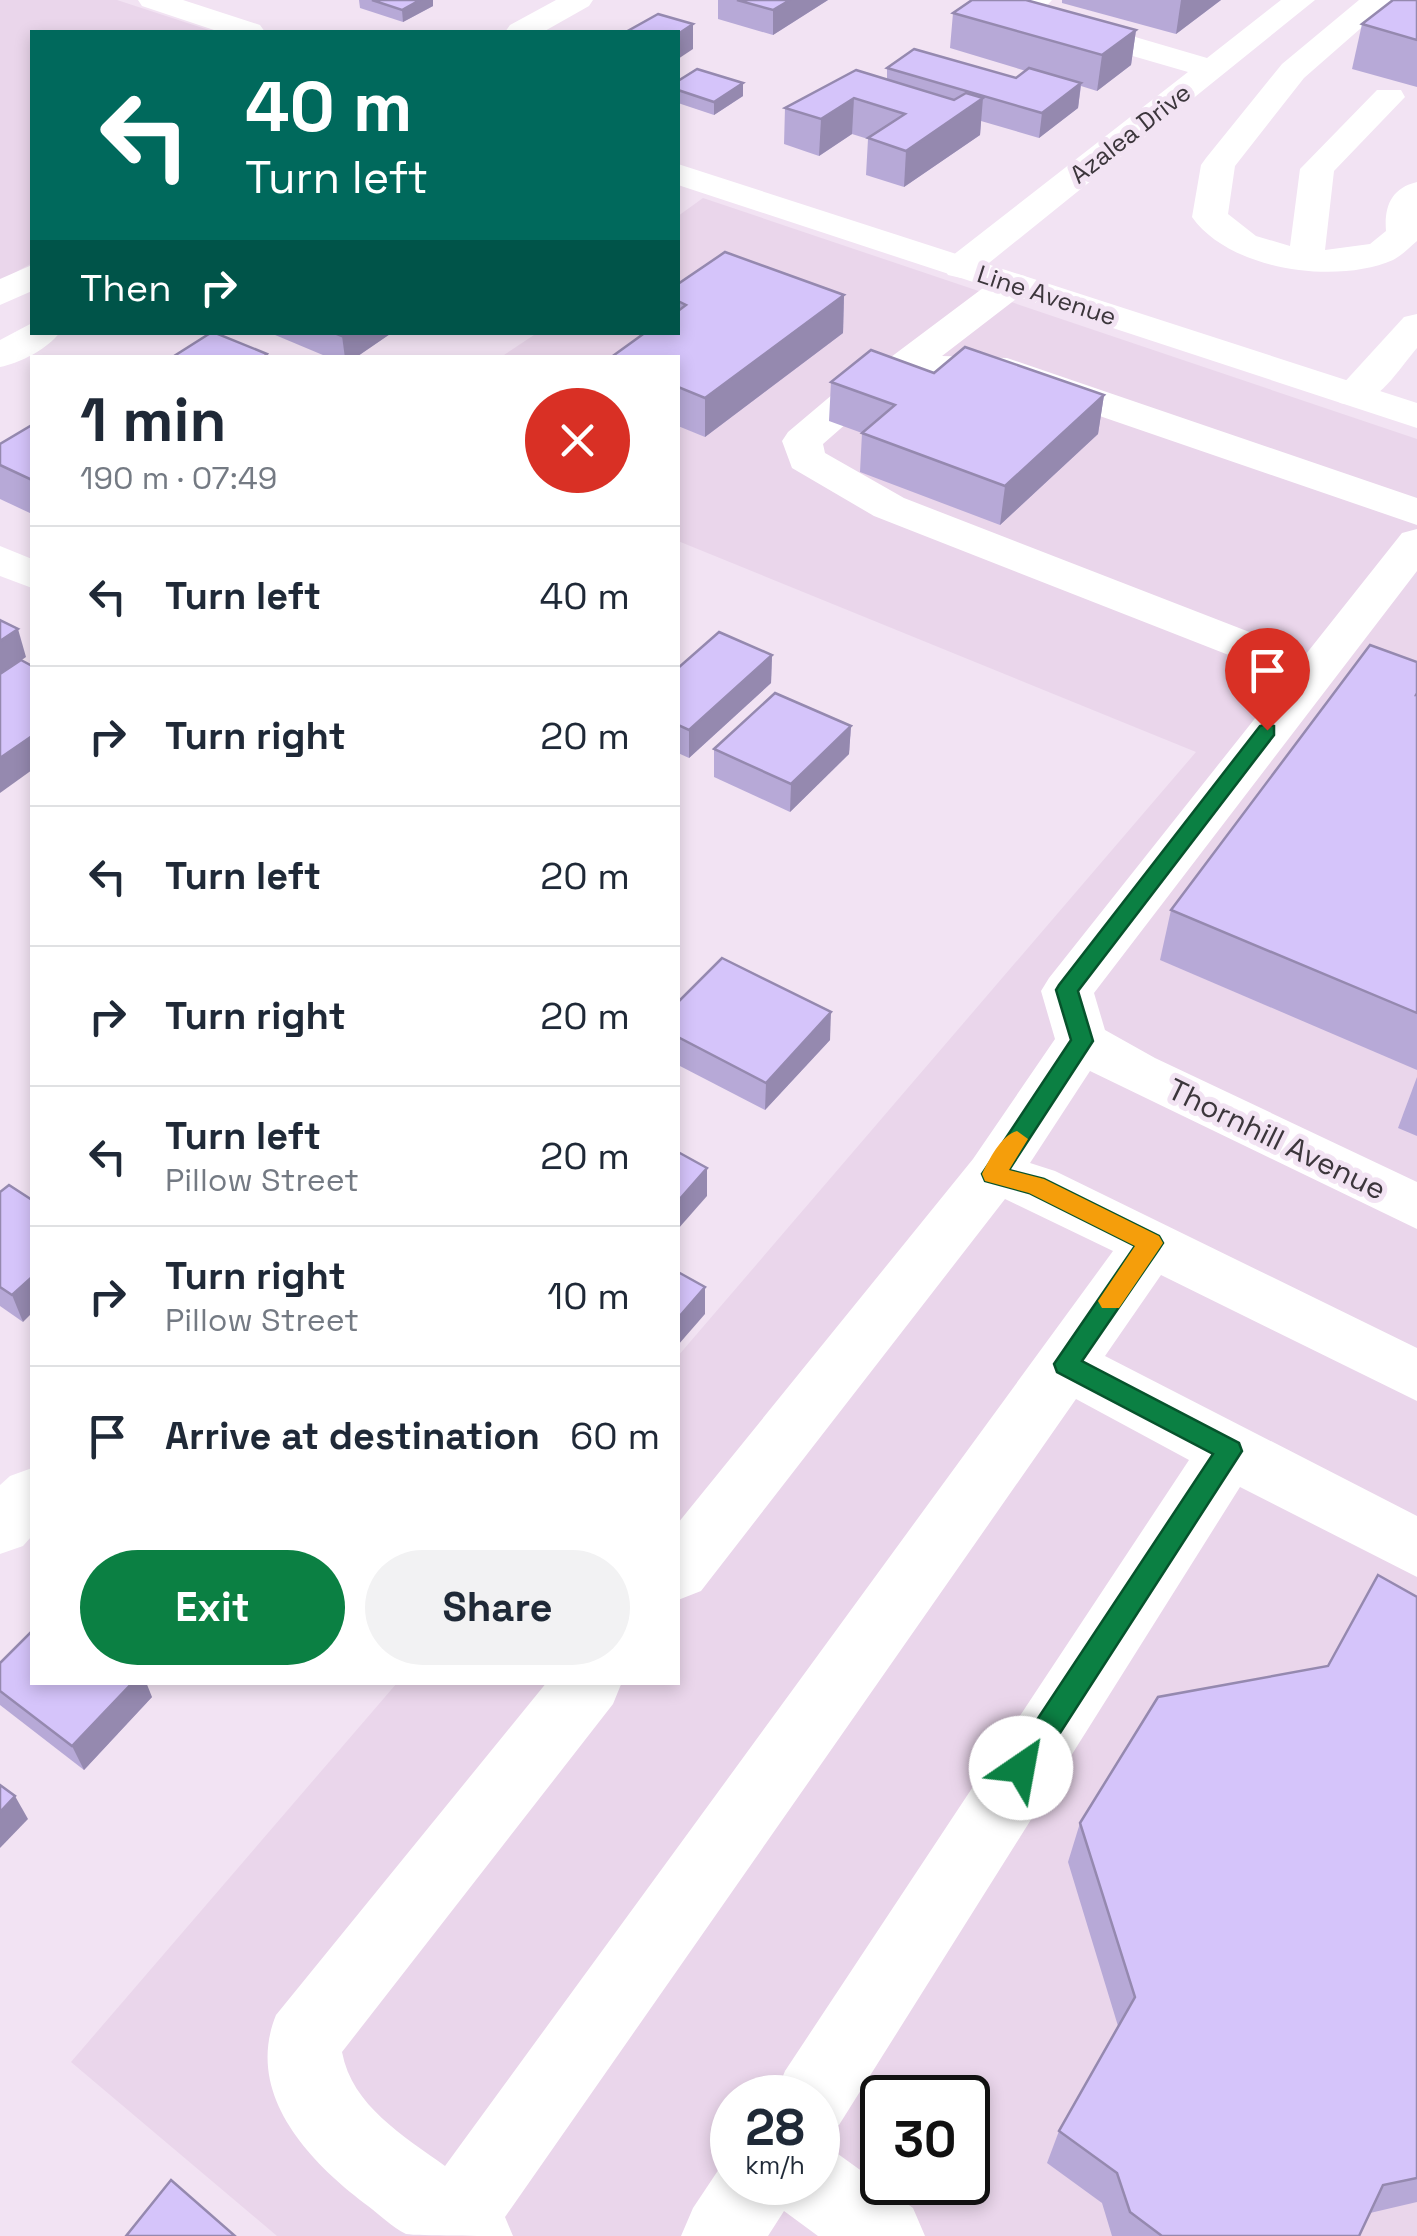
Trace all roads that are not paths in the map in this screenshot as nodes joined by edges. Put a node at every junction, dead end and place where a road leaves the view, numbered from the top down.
1 (153, 0) edge
2 (578, 0) edge
3 (1038, 0) edge
4 (1378, 0) edge
5 (1282, 3) edge
6 (243, 30) edge
7 (525, 30) edge
8 (1222, 62) junction
9 (1293, 71) junction
10 (1403, 101) edge
11 (680, 175) edge
12 (1412, 205) edge
13 (1306, 261) junction
14 (961, 267) junction
15 (30, 277) edge
16 (1012, 284) junction
17 (0, 294) edge
18 (36, 335) edge
19 (1412, 337) edge
20 (0, 356) edge
21 (902, 368) junction
22 (1354, 395) junction
23 (1417, 416) edge
24 (1417, 512) edge
25 (1417, 542) edge
26 (0, 559) edge
27 (30, 573) edge
28 (1312, 672) junction
29 (1082, 1041) junction
30 (993, 1174) junction
31 (1417, 1207) edge
32 (1151, 1243) junction
33 (1066, 1364) junction
34 (1417, 1376) edge
35 (1230, 1451) junction
36 (30, 1497) edge
37 (0, 1526) edge
38 (1417, 1548) edge
39 (680, 1568) edge
40 (587, 1685) edge
41 (827, 2075) edge
42 (840, 2204) edge
43 (742, 2205) edge
44 (463, 2229) edge
45 (721, 2236) edge
46 (885, 2236) edge

1 - 6 street
2 - 7 street
3 - 8 street
4 - 9 street
5 - 8 street, Azalea Drive
8 - 9 street
8 - 14 street, Azalea Drive
9 - 10 street
9 - 13 street
10 - 13 street
11 - 14 street, Line Avenue
12 - 13 street
14 - 16 street, Line Avenue
15 - 17 street
16 - 21 street
16 - 22 street, Line Avenue
18 - 20 street
19 - 22 street
21 - 24 street
21 - 28 street
22 - 23 street, Line Avenue
25 - 28 street
26 - 27 street
28 - 29 street
29 - 30 street
29 - 31 street, Thornhill Avenue
30 - 32 street
30 - 39 street
32 - 33 street
32 - 34 street
33 - 35 street
33 - 44 street
35 - 38 street
35 - 41 street
36 - 37 street
40 - 44 street
42 - 46 street
43 - 45 street

